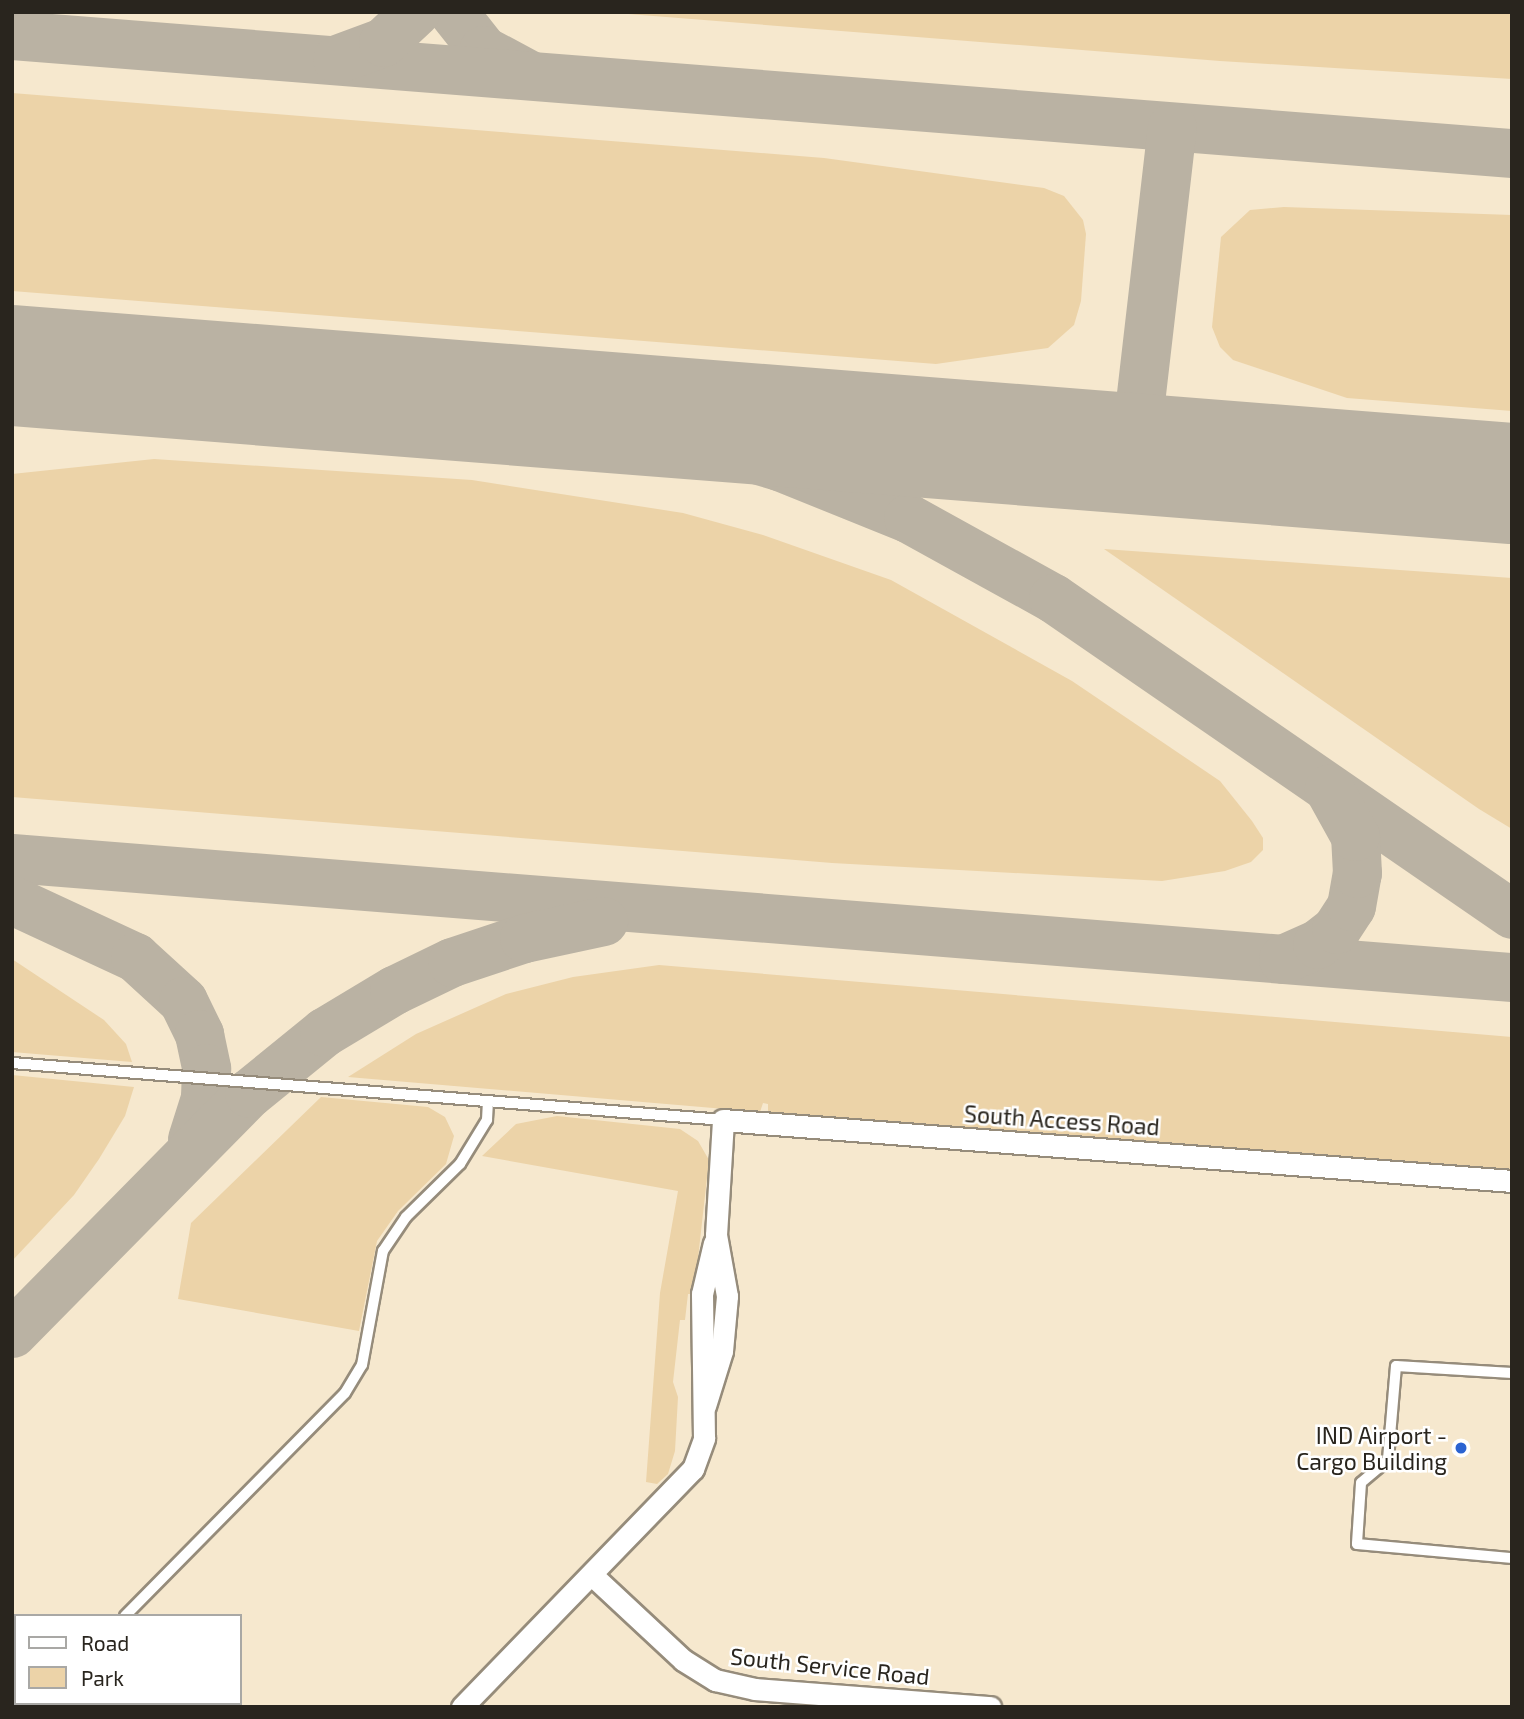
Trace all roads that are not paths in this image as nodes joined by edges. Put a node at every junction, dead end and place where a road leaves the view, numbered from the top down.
1 (12, 1063) edge
2 (488, 1102) junction
3 (723, 1120) junction
4 (1512, 1181) edge
5 (1512, 1373) edge
6 (1512, 1559) edge
7 (593, 1576) junction
8 (127, 1614) edge
9 (462, 1707) edge
10 (990, 1707) edge

1 - 2 lane
2 - 3 lane
2 - 8 lane
3 - 4 street, South Access Road
3 - 7 street
5 - 6 lane
7 - 9 street
7 - 10 street, South Service Road

